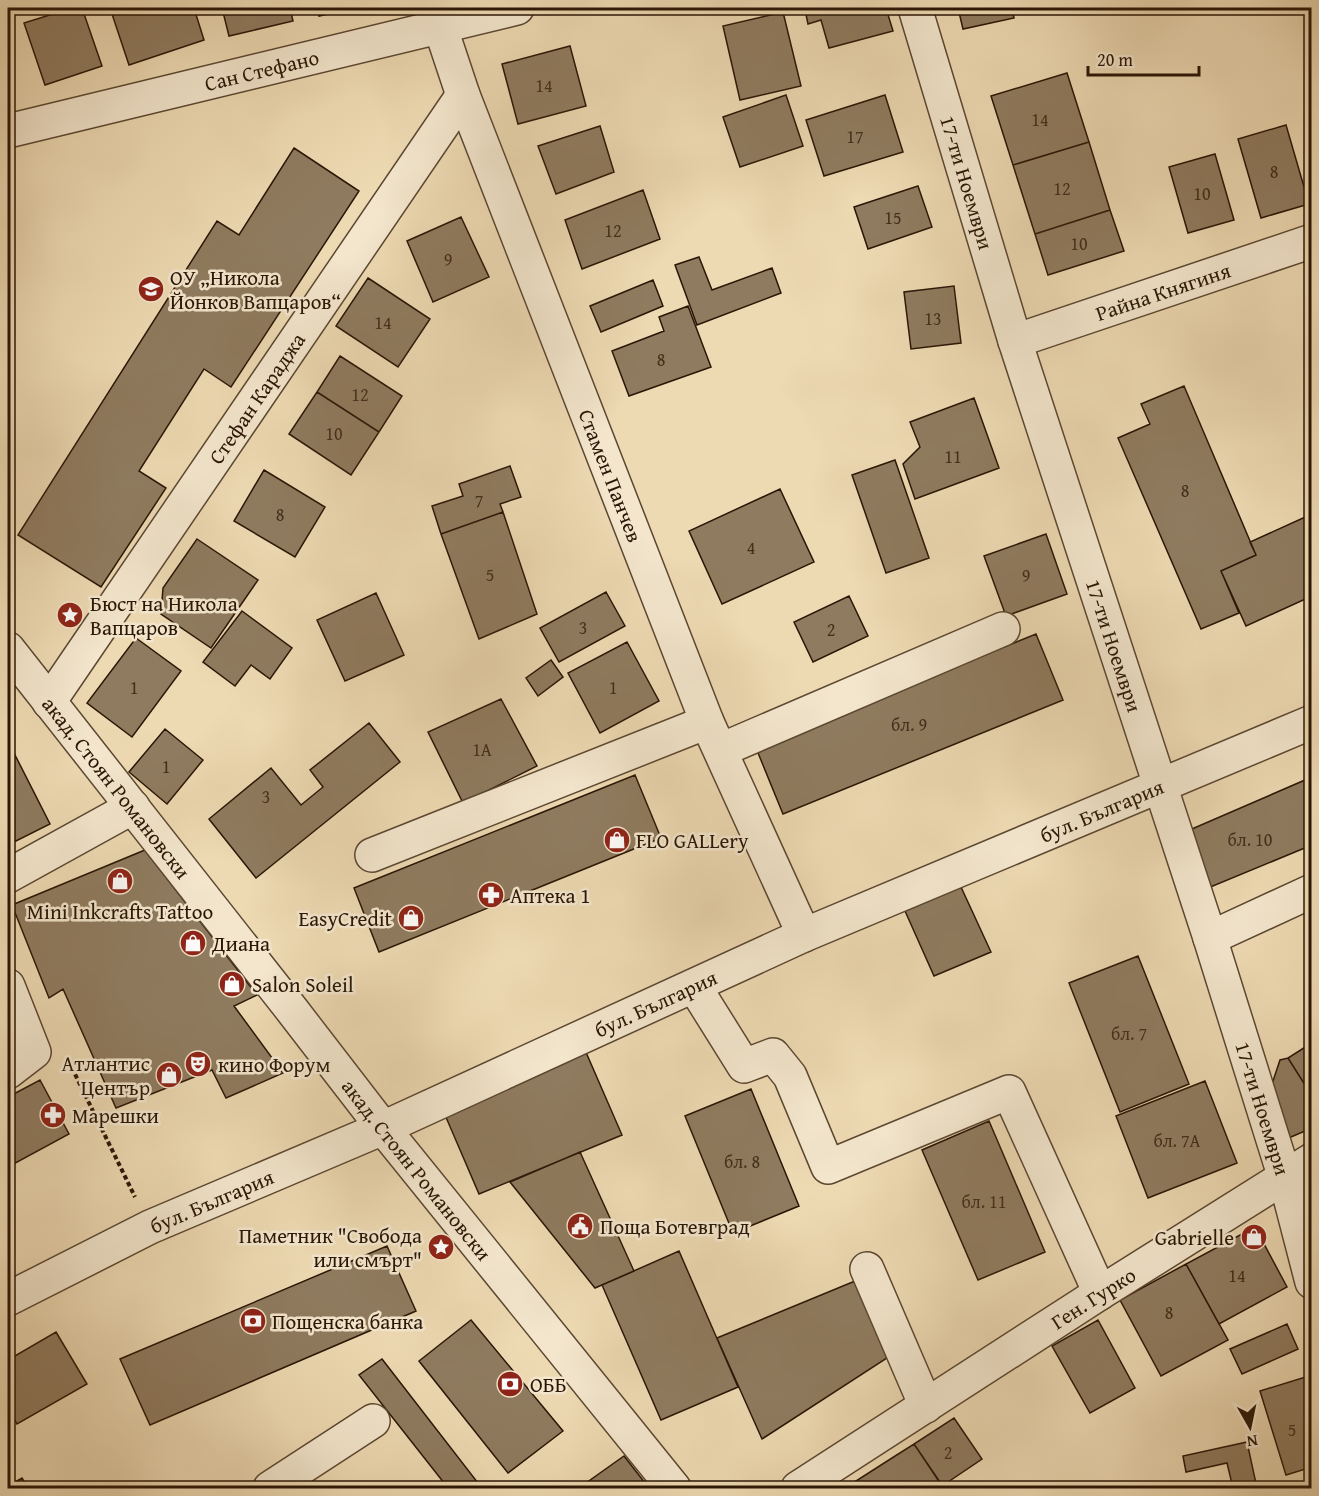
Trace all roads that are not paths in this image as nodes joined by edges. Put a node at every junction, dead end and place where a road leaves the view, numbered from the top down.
1 (517, 8) edge
2 (915, 8) edge
3 (436, 17) edge
4 (463, 95) junction
5 (8, 131) edge
6 (1311, 241) edge
7 (1015, 341) junction
8 (1003, 629) dead end
9 (8, 649) edge
10 (49, 702) junction
11 (1311, 722) edge
12 (714, 736) junction
13 (1160, 786) junction
14 (133, 807) junction
15 (372, 855) dead end
16 (8, 876) edge
17 (1311, 891) edge
18 (804, 935) junction
19 (1210, 938) junction
20 (694, 986) junction
21 (8, 987) edge
22 (18, 1065) edge
23 (383, 1128) junction
24 (1311, 1160) edge
25 (1285, 1178) junction
26 (867, 1269) dead end
27 (1311, 1282) edge
28 (1100, 1293) junction
29 (8, 1299) edge
30 (926, 1406) junction
31 (373, 1421) dead end
32 (270, 1488) edge
33 (674, 1488) edge
34 (798, 1488) edge

1 - 3 street, Сан Стефано
2 - 7 street, 17-ти Ноември
3 - 4 street, Стамен Панчев
3 - 5 street, Сан Стефано
4 - 10 street, Стефан Караджа
4 - 12 street, Стамен Панчев
6 - 7 street, Райна Княгиня
7 - 13 street, 17-ти Ноември
8 - 12 street
9 - 10 street, акад. Стоян Романовски
10 - 14 street, акад. Стоян Романовски
11 - 13 street, бул. България
12 - 15 street
12 - 18 street, Стамен Панчев
13 - 18 street, бул. България
13 - 19 street, 17-ти Ноември
14 - 16 street
14 - 23 street, акад. Стоян Романовски
17 - 19 street
18 - 20 street, бул. България
19 - 25 street, 17-ти Ноември
20 - 23 street, бул. България
20 - 28 street
21 - 22 street
23 - 29 street, бул. България
23 - 33 street, акад. Стоян Романовски
24 - 25 street, Ген. Гурко
25 - 27 street, 17-ти Ноември
25 - 28 street, Ген. Гурко
26 - 30 street
28 - 30 street, Ген. Гурко
30 - 34 street, Ген. Гурко
31 - 32 street

